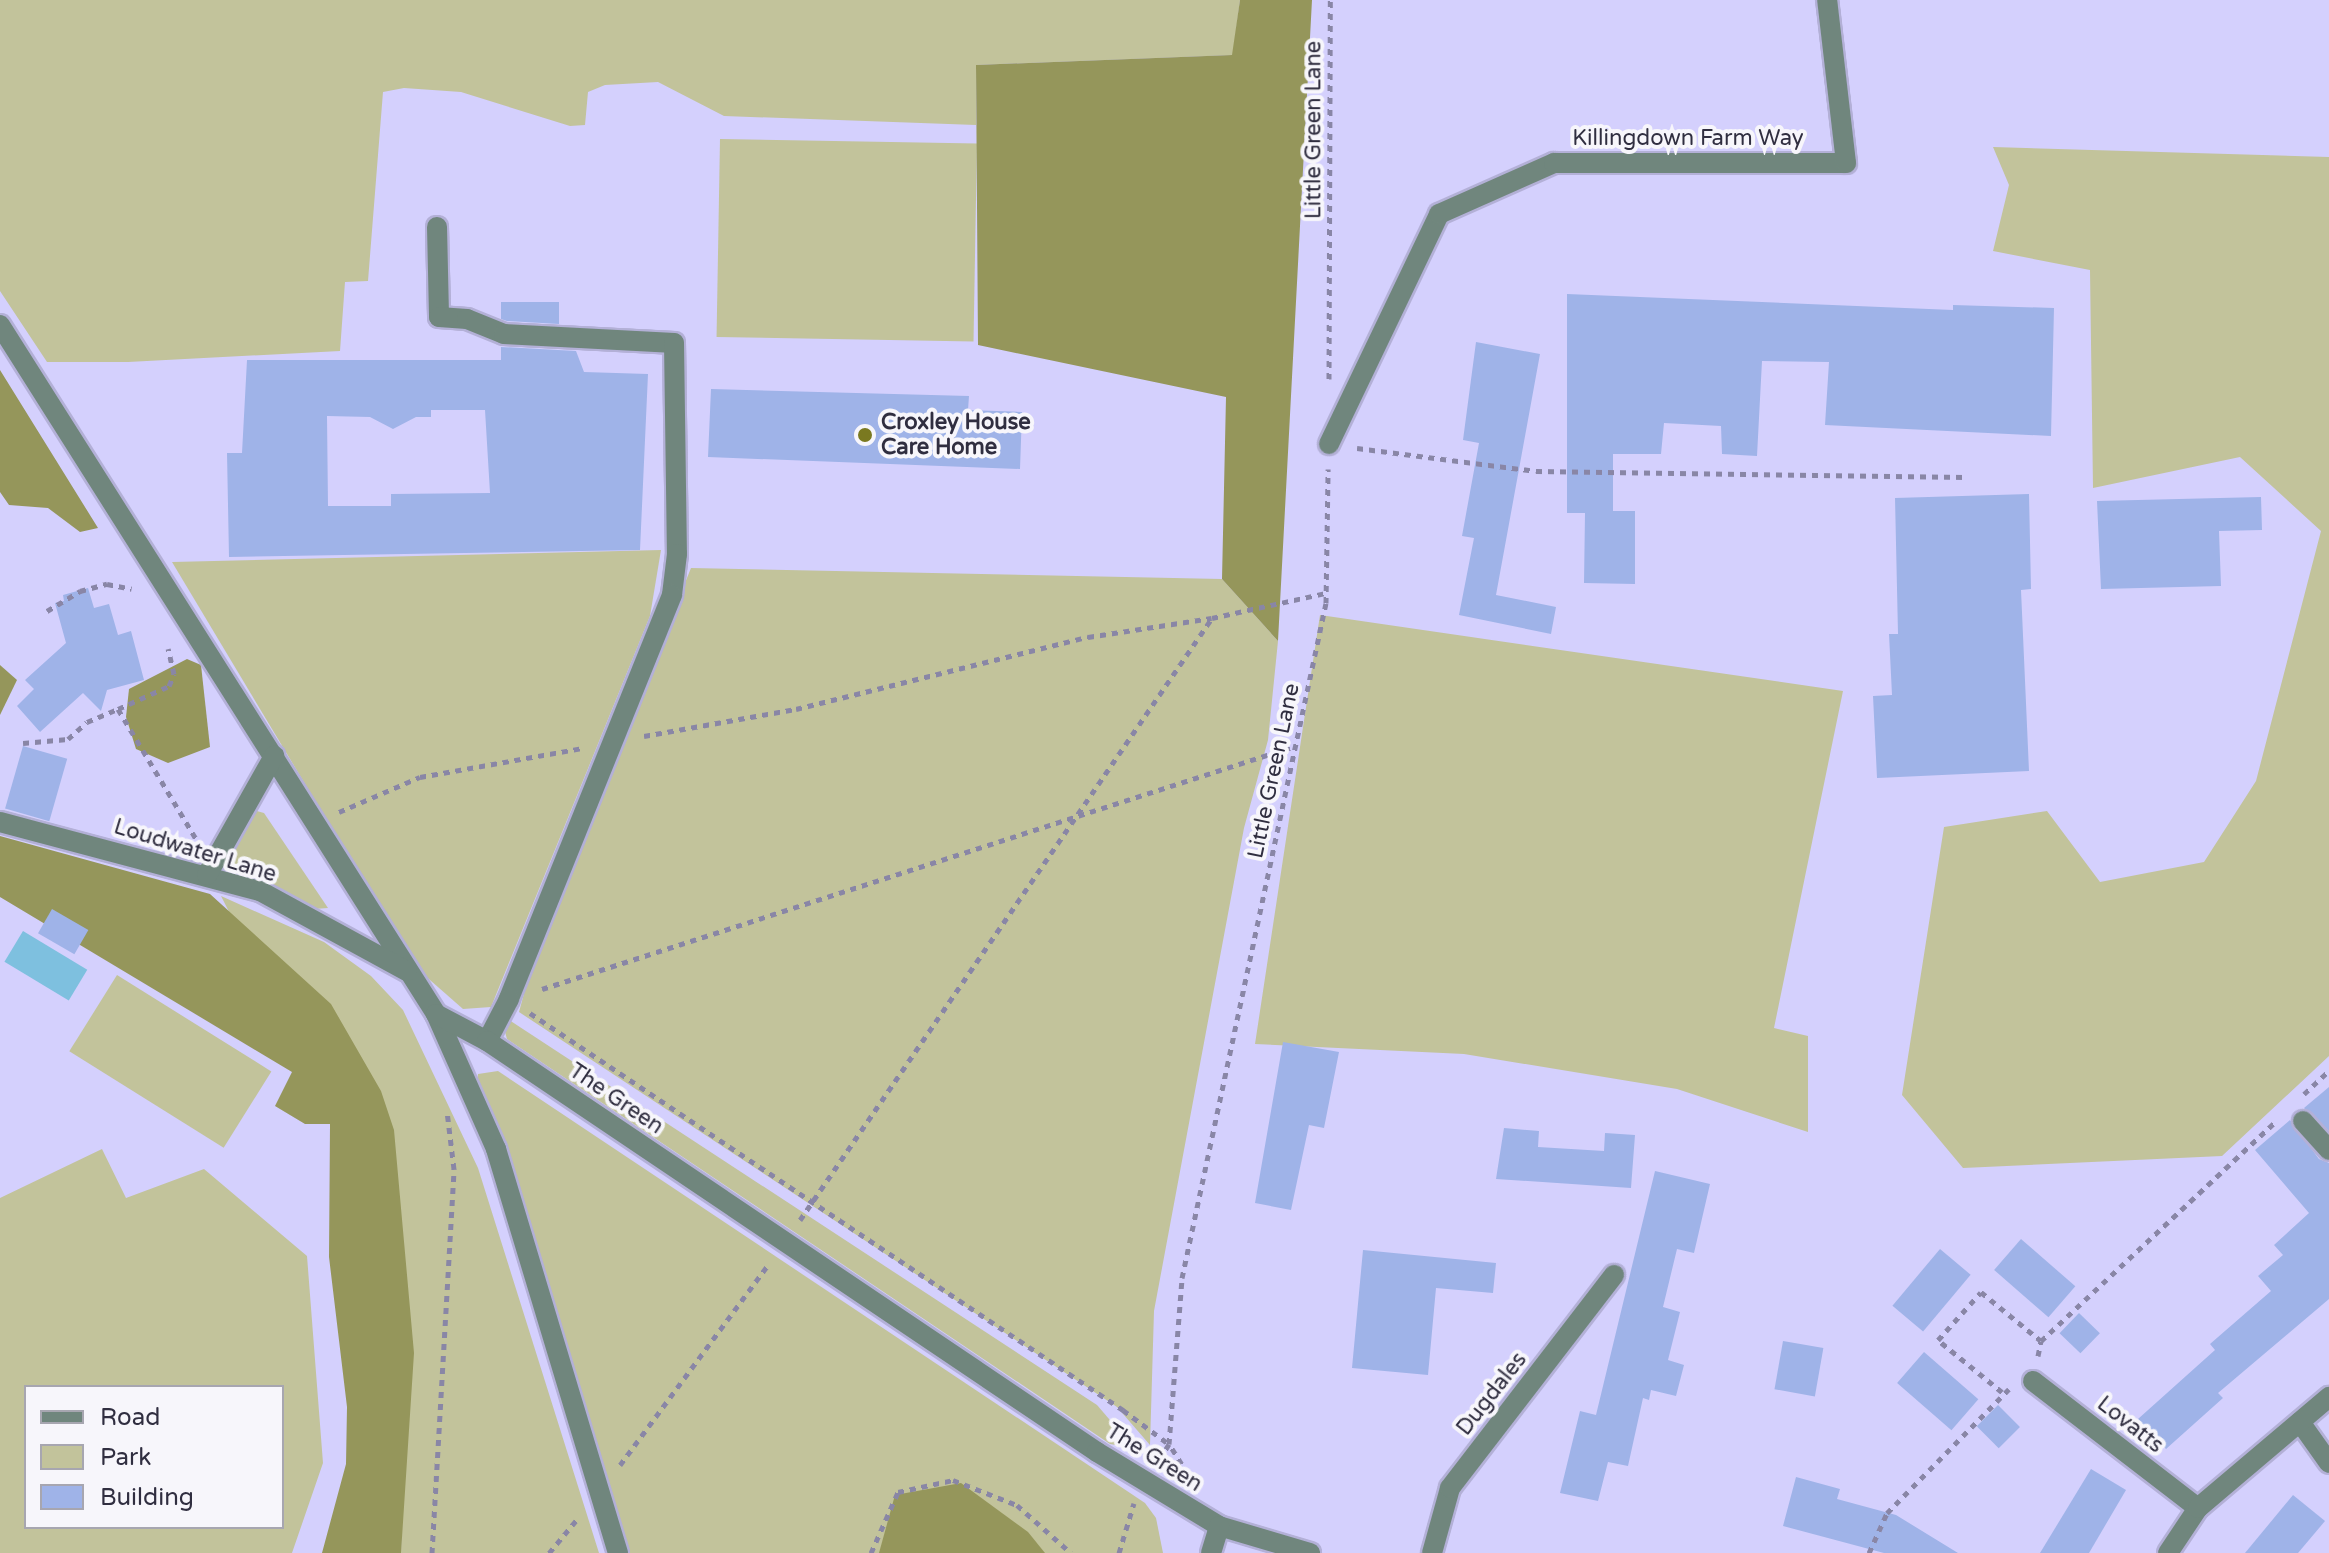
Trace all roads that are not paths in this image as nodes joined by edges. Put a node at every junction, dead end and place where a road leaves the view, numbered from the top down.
1 (1827, 0) edge
2 (437, 227) dead end
3 (0, 325) edge
4 (1329, 444) road end
5 (274, 756) junction
6 (0, 822) edge
7 (208, 874) junction
8 (409, 972) junction
9 (436, 1014) junction
10 (487, 1041) junction
11 (2294, 1113) road end
12 (2329, 1150) edge
13 (1614, 1275) dead end
14 (2033, 1381) road end
15 (2329, 1397) edge
16 (2300, 1422) junction
17 (2329, 1463) edge
18 (2198, 1508) junction
19 (1219, 1526) junction
20 (618, 1553) edge
21 (1211, 1553) edge
22 (1310, 1553) edge
23 (1432, 1553) edge
24 (2168, 1553) edge

1 - 4 street, Killingdown Farm Way
2 - 10 street
3 - 5 street
5 - 7 street
5 - 8 street
6 - 7 street, Loudwater Lane
7 - 8 street, Loudwater Lane
8 - 9 street
9 - 10 street, The Green
9 - 20 street
10 - 19 street, The Green
11 - 12 street
13 - 23 street, Dugdales
14 - 18 street, Lovatts
15 - 16 street
16 - 17 street
16 - 18 street
18 - 24 street
19 - 21 street
19 - 22 street, The Green

